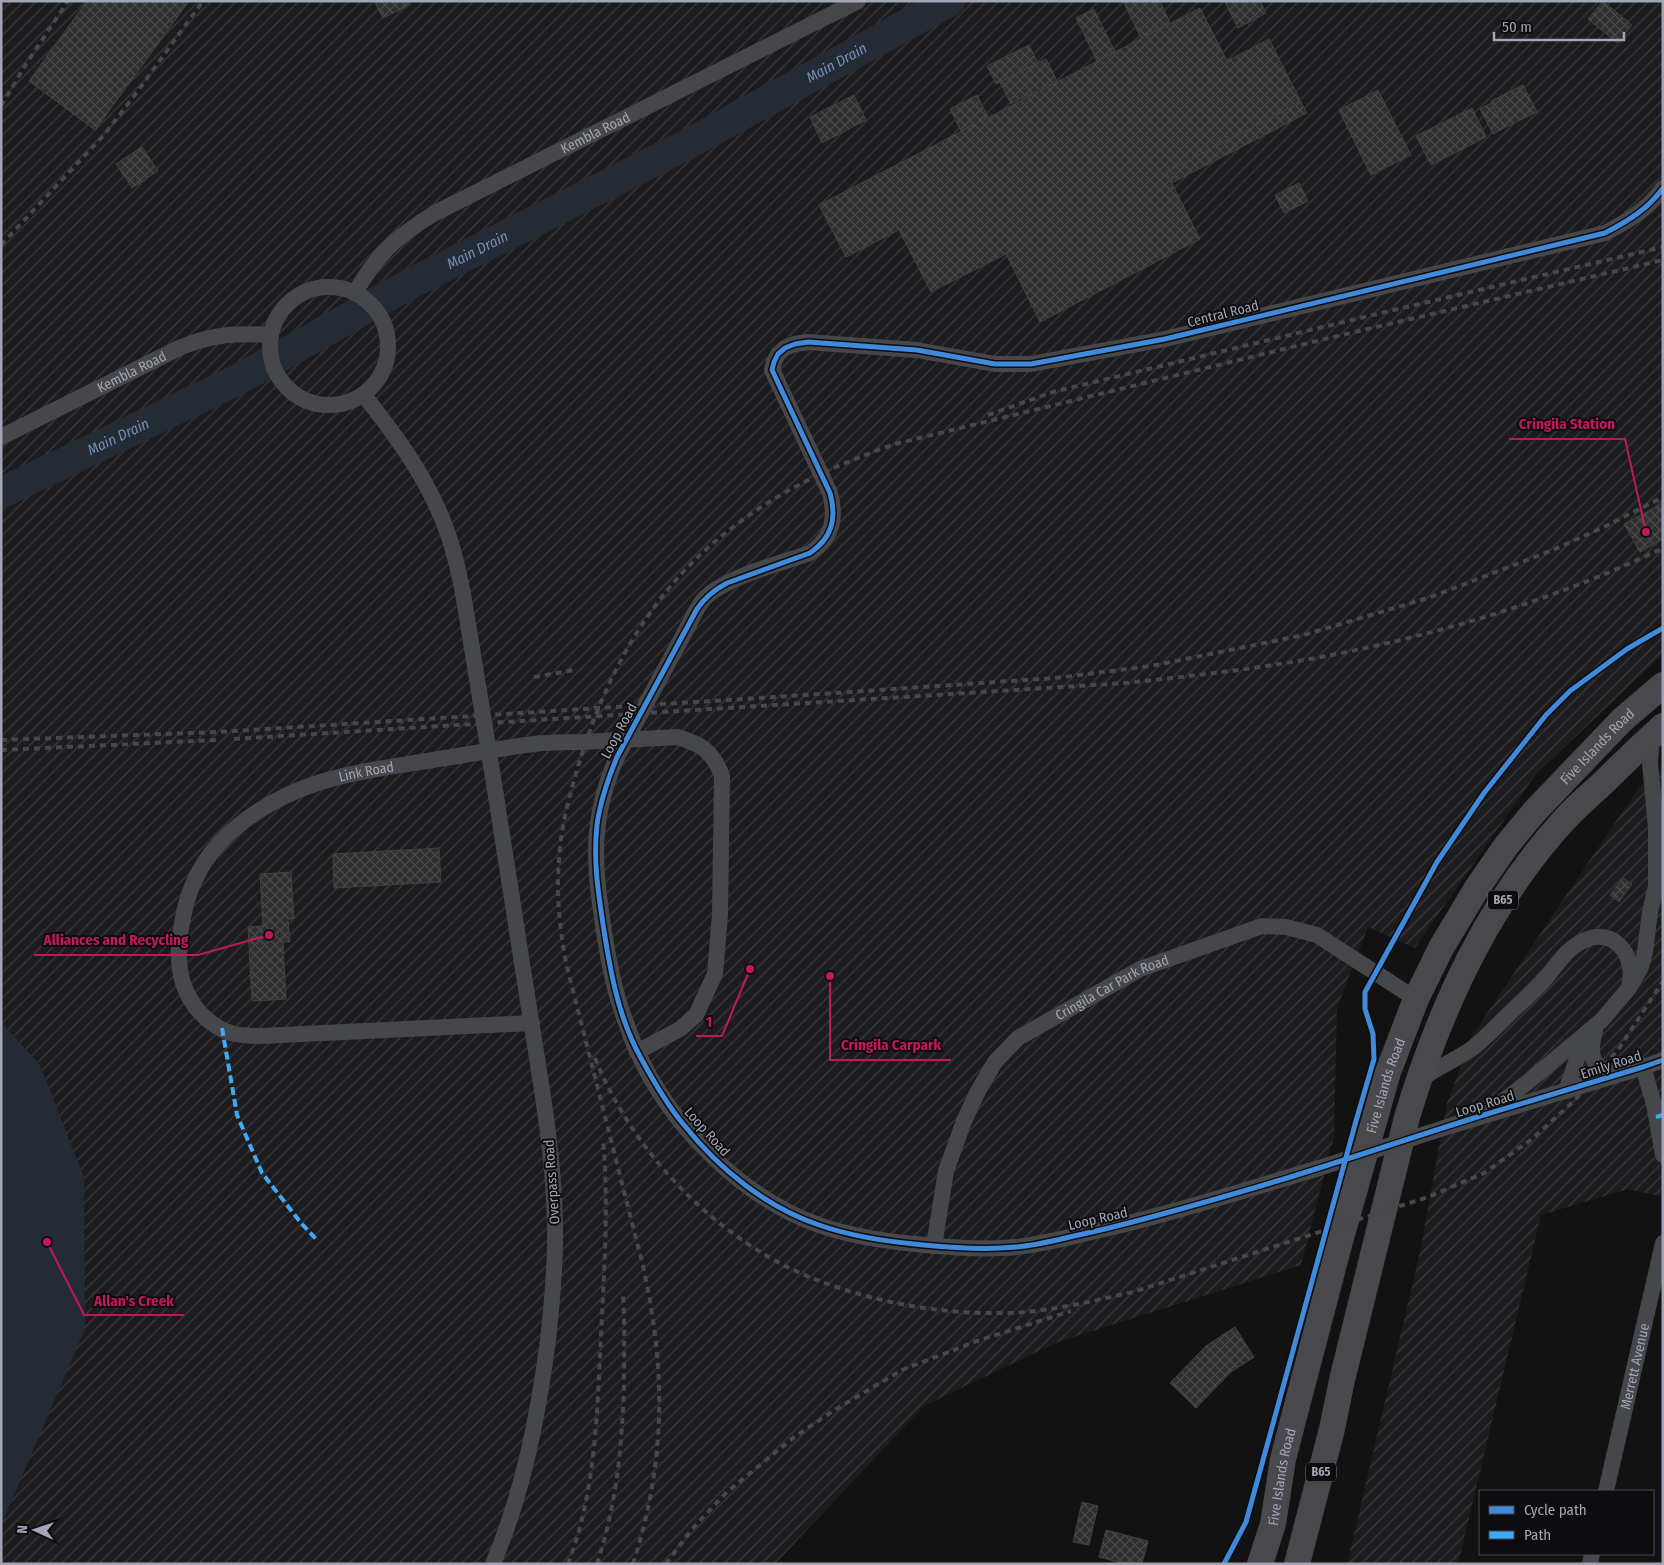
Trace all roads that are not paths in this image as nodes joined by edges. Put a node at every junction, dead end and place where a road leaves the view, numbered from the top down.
1 (858, 1) edge
2 (1663, 188) edge
3 (355, 293) junction
4 (271, 340) junction
5 (774, 362) joint
6 (363, 394) junction
7 (1, 437) edge
8 (1663, 685) edge
9 (1658, 731) edge
10 (1663, 892) edge
11 (1656, 913) edge
12 (1629, 988) junction
13 (1416, 1000) junction
14 (532, 1023) junction
15 (1600, 1024) junction
16 (637, 1052) junction
17 (1663, 1060) edge
18 (1643, 1067) junction
19 (1620, 1074) junction
20 (1418, 1082) junction
21 (1566, 1091) junction
22 (1485, 1115) junction
23 (1663, 1155) edge
24 (1663, 1243) edge
25 (934, 1246) junction
26 (1283, 1459) junction
27 (1606, 1490) edge
28 (493, 1564) edge
29 (1246, 1564) edge
30 (1260, 1564) edge
31 (1297, 1564) edge

1 - 3 street, Kembla Road
2 - 5 street, Central Road
3 - 4 street
3 - 6 street
4 - 6 street
4 - 7 street, Kembla Road
5 - 16 street, Loop Road, bridge
6 - 14 street, Overpass Road, bridge
8 - 13 main road, Five Islands Road / B65
9 - 11 street, Loop Road
9 - 20 main road, Five Islands Road / B65
10 - 11 street
11 - 12 street, Loop Road
12 - 15 street, Loop Road
12 - 20 street
13 - 25 street, Cringila Car Park Road
13 - 26 main road, Five Islands Road / B65
14 - 16 street, Link Road
14 - 28 street, Overpass Road
15 - 19 street
15 - 21 street
15 - 22 street, Loop Road
16 - 25 street, Loop Road
17 - 18 street, Emily Road
18 - 19 street, Emily Road
18 - 23 street
19 - 21 street, Emily Road
20 - 31 main road, Five Islands Road / B65
21 - 22 street, Loop Road
22 - 25 street, Loop Road, bridge
24 - 27 street, Merrett Avenue
26 - 29 main road, B65
26 - 30 main road, Five Islands Road / B65

